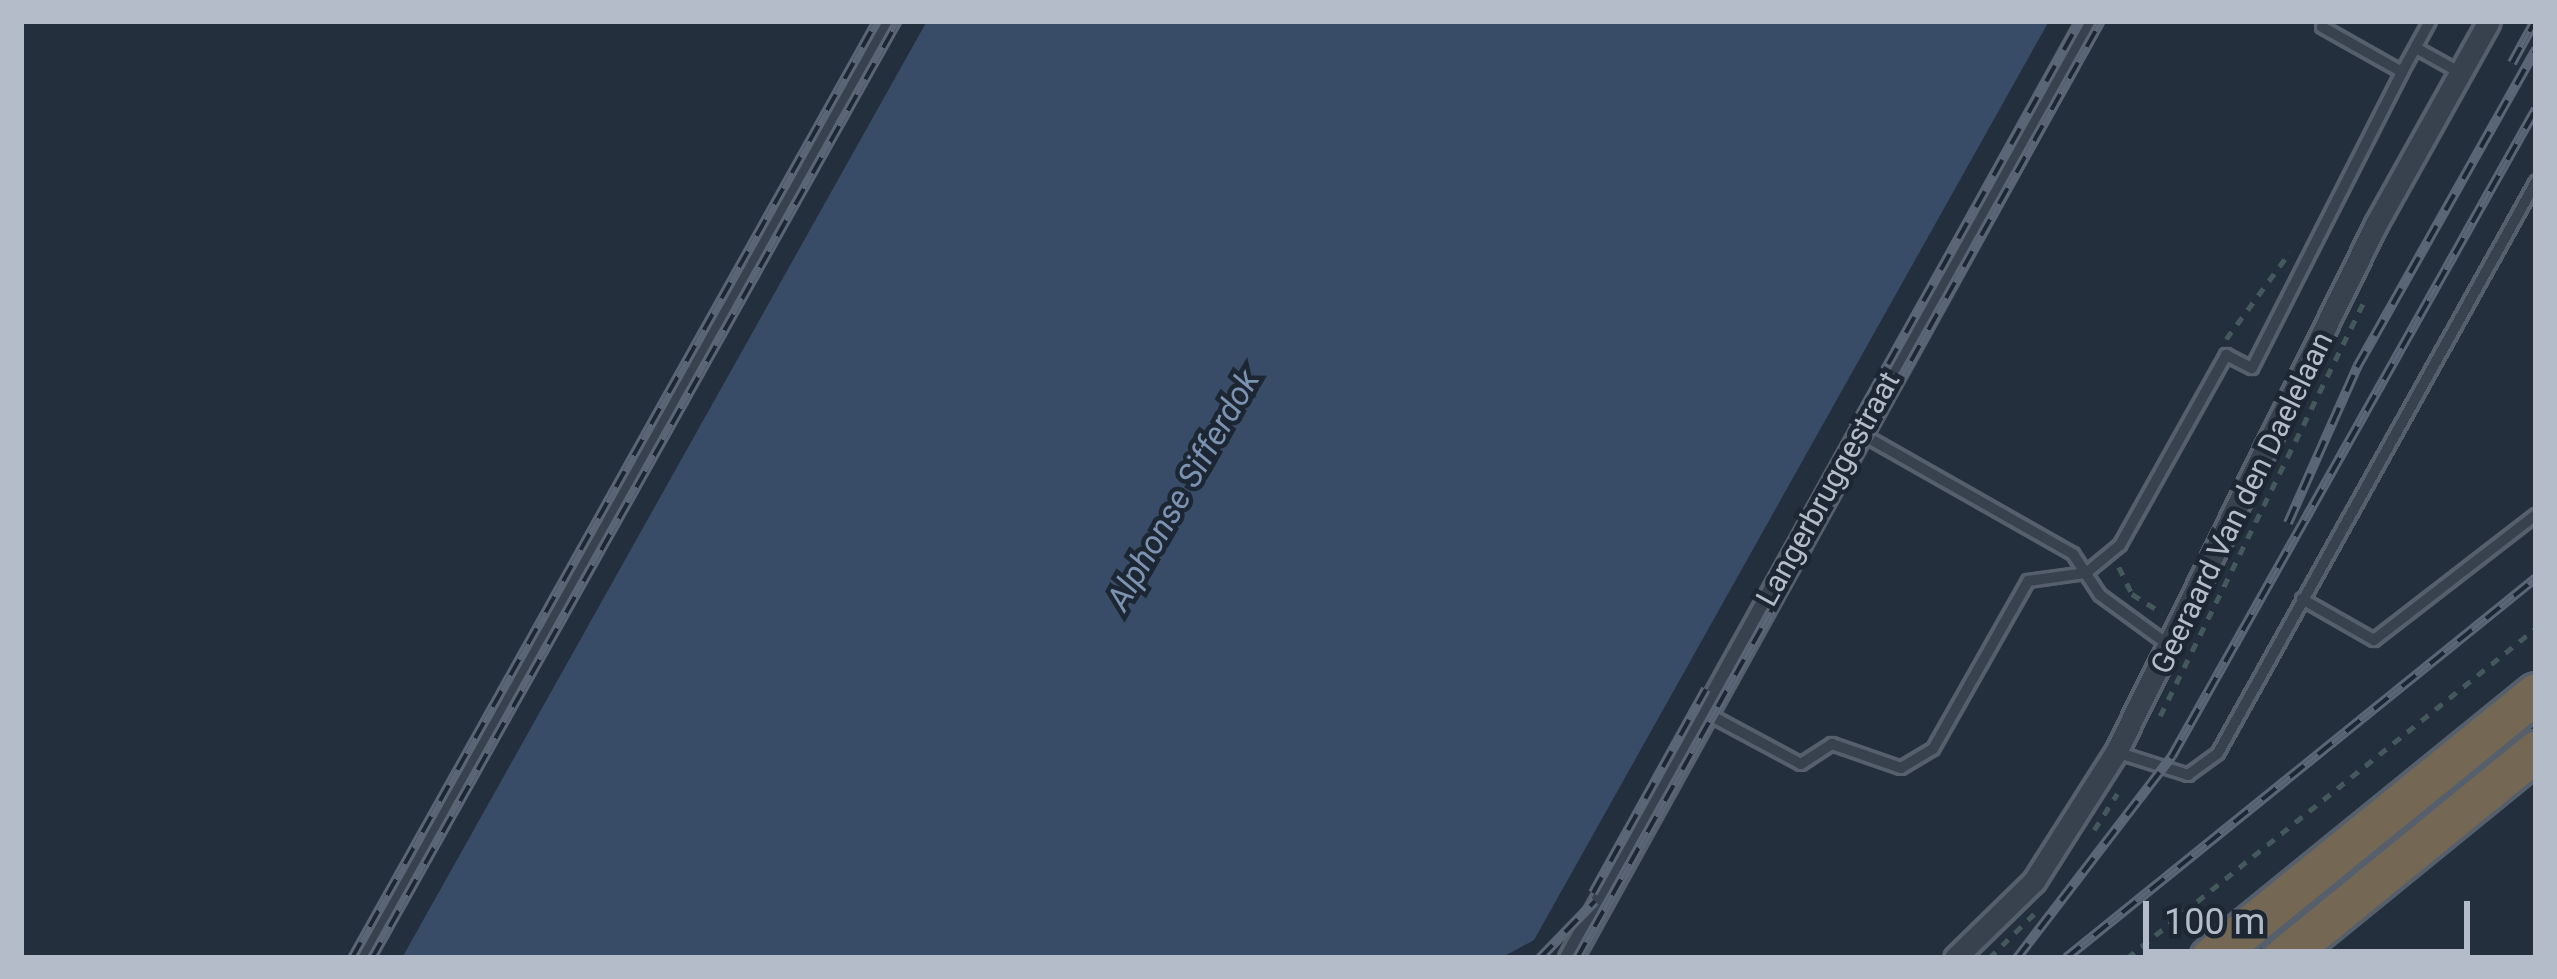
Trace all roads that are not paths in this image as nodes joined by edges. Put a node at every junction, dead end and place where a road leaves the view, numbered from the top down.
1 (887, 21) edge
2 (2089, 21) edge
3 (2430, 21) edge
4 (2489, 21) edge
5 (2322, 27) dead end
6 (2416, 48) junction
7 (2402, 71) junction
8 (2461, 73) junction
9 (2536, 182) edge
10 (1860, 433) junction
11 (2536, 515) edge
12 (2086, 573) junction
13 (2302, 598) junction
14 (2171, 647) junction
15 (2536, 693) edge
16 (1703, 712) junction
17 (2536, 751) edge
18 (2116, 752) junction
19 (1574, 951) edge
20 (362, 958) edge
21 (1556, 958) edge
22 (1955, 958) edge
23 (2210, 958) edge
24 (2282, 958) edge

1 - 20 lane
2 - 10 street, Langerbruggestraat
3 - 6 lane
4 - 8 street, Geeraard Van den Daelelaan
5 - 7 lane
6 - 7 lane
6 - 8 lane
7 - 12 lane
8 - 14 street, Geeraard Van den Daelelaan
9 - 13 lane
10 - 12 lane
10 - 16 street, Langerbruggestraat
11 - 13 lane
12 - 14 lane
12 - 16 lane
13 - 18 lane
14 - 18 street, Geeraard Van den Daelelaan
15 - 23 highway
16 - 19 street, Langerbruggestraat
17 - 24 highway
18 - 22 street, Geeraard Van den Daelelaan
19 - 21 lane

